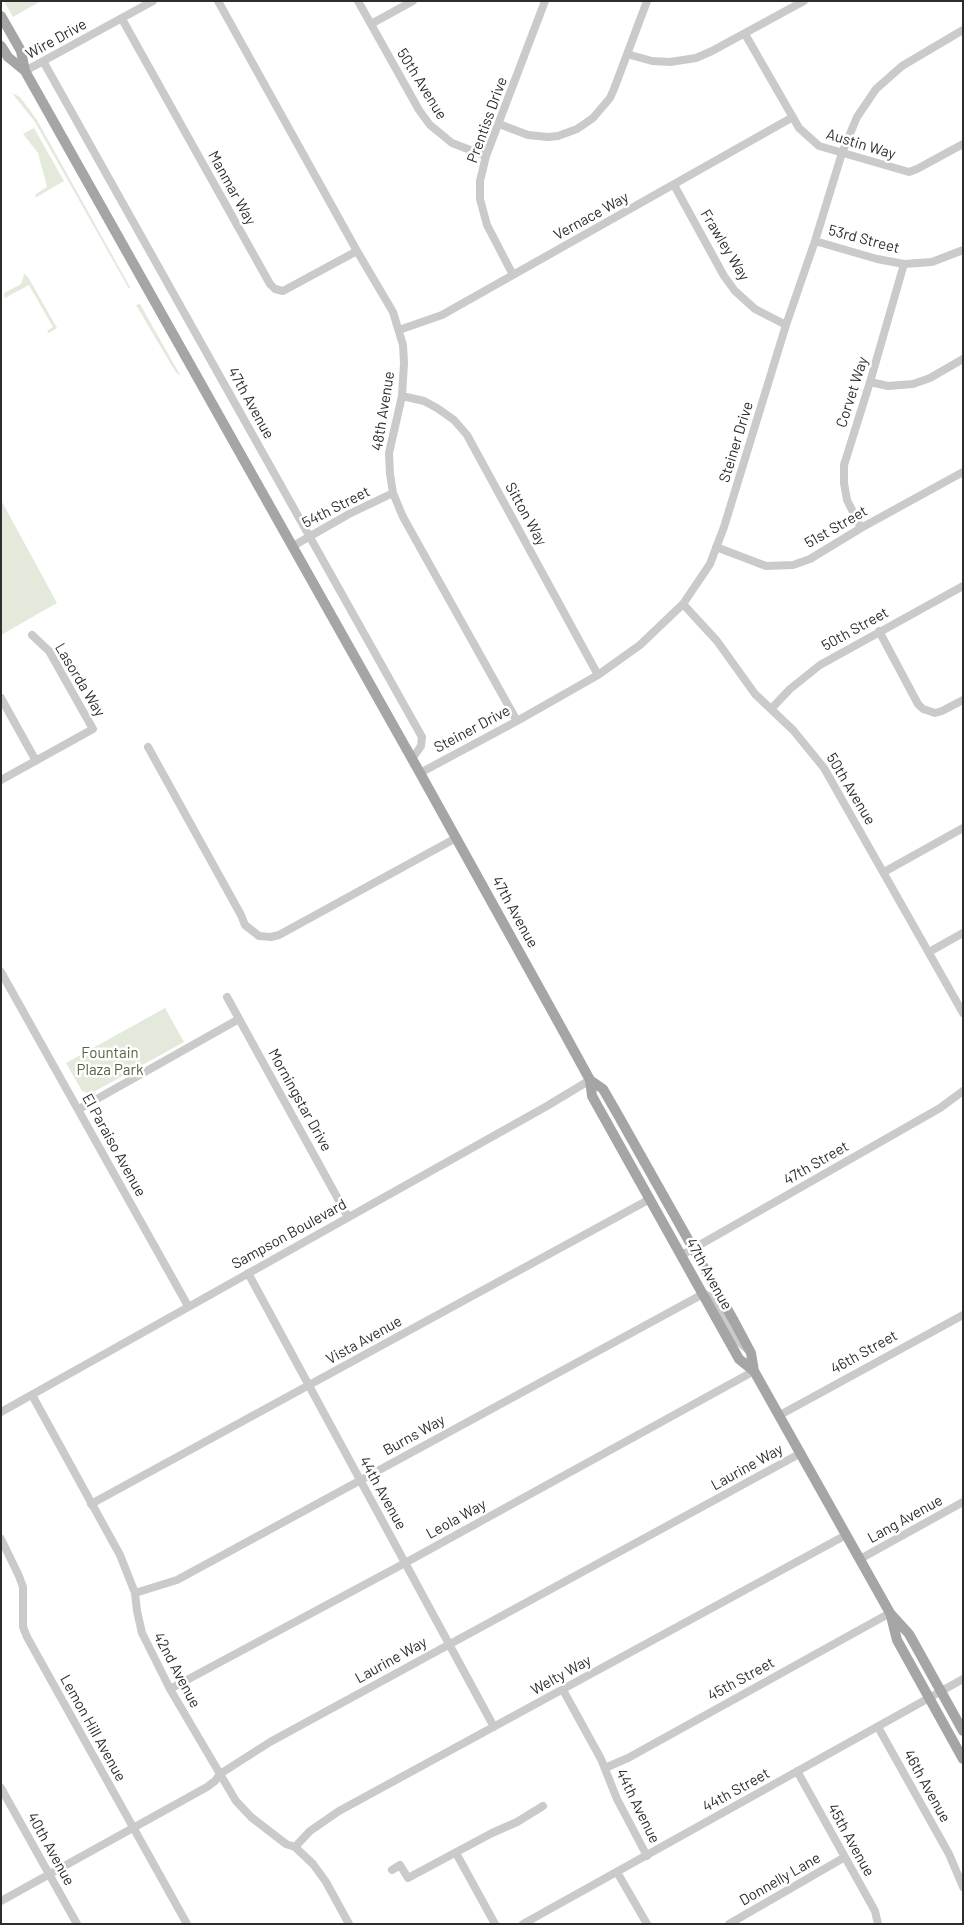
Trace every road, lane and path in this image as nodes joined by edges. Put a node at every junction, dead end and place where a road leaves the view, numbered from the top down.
1 (153, 1) edge
2 (218, 1) edge
3 (358, 1) edge
4 (413, 1) edge
5 (545, 1) edge
6 (647, 1) edge
7 (804, 1) edge
8 (1, 16) edge
9 (122, 19) junction
10 (371, 24) junction
11 (963, 30) edge
12 (746, 34) junction
13 (1, 46) edge
14 (627, 54) junction
15 (43, 61) junction
16 (25, 71) junction
17 (793, 117) junction
18 (499, 124) junction
19 (963, 144) edge
20 (842, 153) junction
21 (486, 156) junction
22 (674, 185) junction
23 (815, 241) junction
24 (963, 250) edge
25 (357, 251) junction
26 (904, 264) junction
27 (513, 275) junction
28 (786, 325) junction
29 (400, 330) junction
30 (963, 359) edge
31 (870, 382) junction
32 (402, 396) junction
33 (963, 472) edge
34 (393, 493) junction
35 (861, 528) junction
36 (309, 536) junction
37 (292, 546) junction
38 (716, 547) junction
39 (963, 586) edge
40 (682, 604) junction
41 (880, 631) junction
42 (32, 635) dead end
43 (598, 675) junction
44 (1, 698) edge
45 (963, 700) edge
46 (771, 709) junction
47 (517, 721) junction
48 (148, 747) dead end
49 (412, 758) junction
50 (36, 761) junction
51 (420, 772) junction
52 (1, 780) edge
53 (963, 828) edge
54 (456, 838) junction
55 (884, 872) junction
56 (963, 933) edge
57 (929, 952) junction
58 (1, 972) edge
59 (227, 997) dead end
60 (963, 1013) edge
61 (239, 1019) junction
62 (590, 1080) junction
63 (963, 1091) edge
64 (79, 1109) junction
65 (650, 1199) junction
66 (348, 1217) junction
67 (694, 1249) junction
68 (682, 1255) junction
69 (248, 1273) junction
70 (703, 1294) junction
71 (188, 1306) junction
72 (963, 1315) edge
73 (751, 1353) junction
74 (754, 1371) junction
75 (308, 1386) junction
76 (32, 1395) junction
77 (1, 1412) edge
78 (780, 1415) junction
79 (801, 1453) junction
80 (360, 1480) junction
81 (963, 1502) edge
82 (91, 1504) junction
83 (846, 1534) junction
84 (1, 1538) edge
85 (860, 1559) junction
86 (405, 1562) junction
87 (135, 1593) junction
88 (890, 1613) junction
89 (449, 1644) junction
90 (963, 1680) edge
91 (170, 1688) junction
92 (563, 1690) junction
93 (941, 1692) junction
94 (929, 1699) junction
95 (494, 1727) junction
96 (878, 1727) junction
97 (963, 1731) edge
98 (963, 1759) edge
99 (605, 1768) junction
100 (797, 1771) junction
101 (220, 1774) junction
102 (1, 1788) edge
103 (543, 1806) dead end
104 (133, 1828) junction
105 (295, 1847) junction
106 (456, 1853) junction
107 (647, 1856) junction
108 (845, 1857) junction
109 (392, 1870) dead end
110 (617, 1872) junction
111 (49, 1875) junction
112 (963, 1887) edge
113 (1, 1902) edge
114 (537, 1916) junction
115 (77, 1924) edge
116 (187, 1924) edge
117 (349, 1924) edge
118 (495, 1924) edge
119 (524, 1924) edge
120 (541, 1924) edge
121 (647, 1924) edge
122 (729, 1924) edge
123 (878, 1924) edge

1 - 9 street, Wire Drive
2 - 25 street, 48th Avenue
3 - 10 street, 50th Avenue
4 - 10 street
5 - 18 street, Prentiss Drive
6 - 14 street
7 - 12 street
8 - 16 main road, 47th Avenue
9 - 15 street, Wire Drive
9 - 25 street, Manmar Way
10 - 21 street, 50th Avenue
11 - 20 street, Steiner Drive
12 - 14 street
12 - 17 street, Austin Way
13 - 16 main road, 47th Avenue
14 - 18 street
15 - 16 street, Wire Drive
15 - 36 street, 47th Avenue
16 - 37 main road, 47th Avenue
17 - 20 street, Austin Way
17 - 22 street, Vernace Way
18 - 21 street, Prentiss Drive
19 - 20 street, Austin Way
20 - 23 street, Steiner Drive
21 - 27 street, Prentiss Drive
22 - 27 street, Vernace Way
22 - 28 street, Frawley Way
23 - 26 street, 53rd Street
23 - 28 street, Steiner Drive
24 - 26 street, 53rd Street
25 - 29 street, 48th Avenue
26 - 31 street, Corvet Way
27 - 29 street, Vernace Way
28 - 38 street, Steiner Drive
29 - 32 street, 48th Avenue
30 - 31 street
31 - 35 street, Corvet Way
32 - 34 street, 48th Avenue
32 - 43 street, Sitton Way
33 - 35 street, 51st Street
34 - 36 street, 54th Street
34 - 47 street, 48th Avenue
35 - 38 street, 51st Street
36 - 37 street, 54th Street
36 - 49 street, 47th Avenue
37 - 49 main road, 47th Avenue
38 - 40 street, Steiner Drive
39 - 41 street, 50th Street
40 - 43 street, Steiner Drive
40 - 46 street, 50th Avenue
41 - 45 street
41 - 46 street, 50th Street
42 - 50 street, Lasorda Way
43 - 47 street, Steiner Drive
44 - 50 street
46 - 55 street, 50th Avenue
47 - 51 street, Steiner Drive
48 - 54 street
49 - 51 main road, 47th Avenue
50 - 52 street, Lasorda Way
51 - 54 main road, 47th Avenue
53 - 55 street
54 - 62 main road, 47th Avenue
55 - 57 street, 50th Avenue
56 - 57 street
57 - 60 street, 50th Avenue
58 - 64 street, El Paraiso Avenue
59 - 61 street, Morningstar Drive
61 - 64 street
61 - 66 street, Morningstar Drive
62 - 65 main road, 47th Avenue
62 - 66 street, Sampson Boulevard
62 - 67 main road, 47th Avenue
63 - 67 street, 47th Street
64 - 71 street, El Paraiso Avenue
65 - 68 main road, 47th Avenue
65 - 75 street, Vista Avenue
66 - 69 street, Sampson Boulevard
67 - 68 street, 47th Street
67 - 73 main road, 47th Avenue
68 - 70 main road, 47th Avenue
69 - 71 street, Sampson Boulevard
69 - 75 street, 44th Avenue
70 - 73 street
70 - 74 main road, 47th Avenue
70 - 80 street, Burns Way
71 - 76 street, Sampson Boulevard
72 - 78 street, 46th Street
73 - 74 main road, 47th Avenue
74 - 78 main road, 47th Avenue
74 - 86 street, Leola Way
75 - 80 street, 44th Avenue
75 - 82 street, Vista Avenue
76 - 77 street, Sampson Boulevard
76 - 82 street, 42nd Avenue
78 - 79 main road, 47th Avenue
79 - 83 main road, 47th Avenue
79 - 89 street, Laurine Way
80 - 86 street, 44th Avenue
80 - 87 street, Burns Way
81 - 85 street, Lang Avenue
82 - 87 street, 42nd Avenue
83 - 85 main road, 47th Avenue
83 - 92 street, Welty Way
84 - 104 street, Lemon Hill Avenue
85 - 88 main road, 47th Avenue
86 - 89 street, 44th Avenue
86 - 91 street, Leola Way
87 - 91 street, 42nd Avenue
88 - 93 main road, 47th Avenue
88 - 94 main road, 47th Avenue
88 - 99 street, 45th Street
89 - 95 street, 44th Avenue
89 - 101 street, Laurine Way
90 - 93 street, 44th Street
91 - 101 street, 42nd Avenue
92 - 95 street, Welty Way
92 - 99 street, 44th Avenue
93 - 94 street, 44th Street
93 - 97 main road, 47th Avenue
94 - 96 street, 44th Street
94 - 98 main road, 47th Avenue
95 - 105 street, Welty Way
96 - 100 street, 44th Street
96 - 112 street, 46th Avenue
99 - 107 street, 44th Avenue
100 - 107 street, 44th Street
100 - 108 street, 45th Avenue
101 - 104 street, Laurine Way
101 - 105 street, 42nd Avenue
102 - 111 street, 40th Avenue
103 - 106 street
104 - 111 street, Laurine Way
104 - 116 street, Lemon Hill Avenue
105 - 117 street, 42nd Avenue
106 - 109 street
106 - 118 street
107 - 110 street, 44th Street
108 - 122 street, Donnelly Lane
108 - 123 street, 45th Avenue
110 - 114 street, 44th Street
110 - 121 street
111 - 113 street, Laurine Way
111 - 115 street, 40th Avenue
114 - 119 street, 44th Street
114 - 120 street

